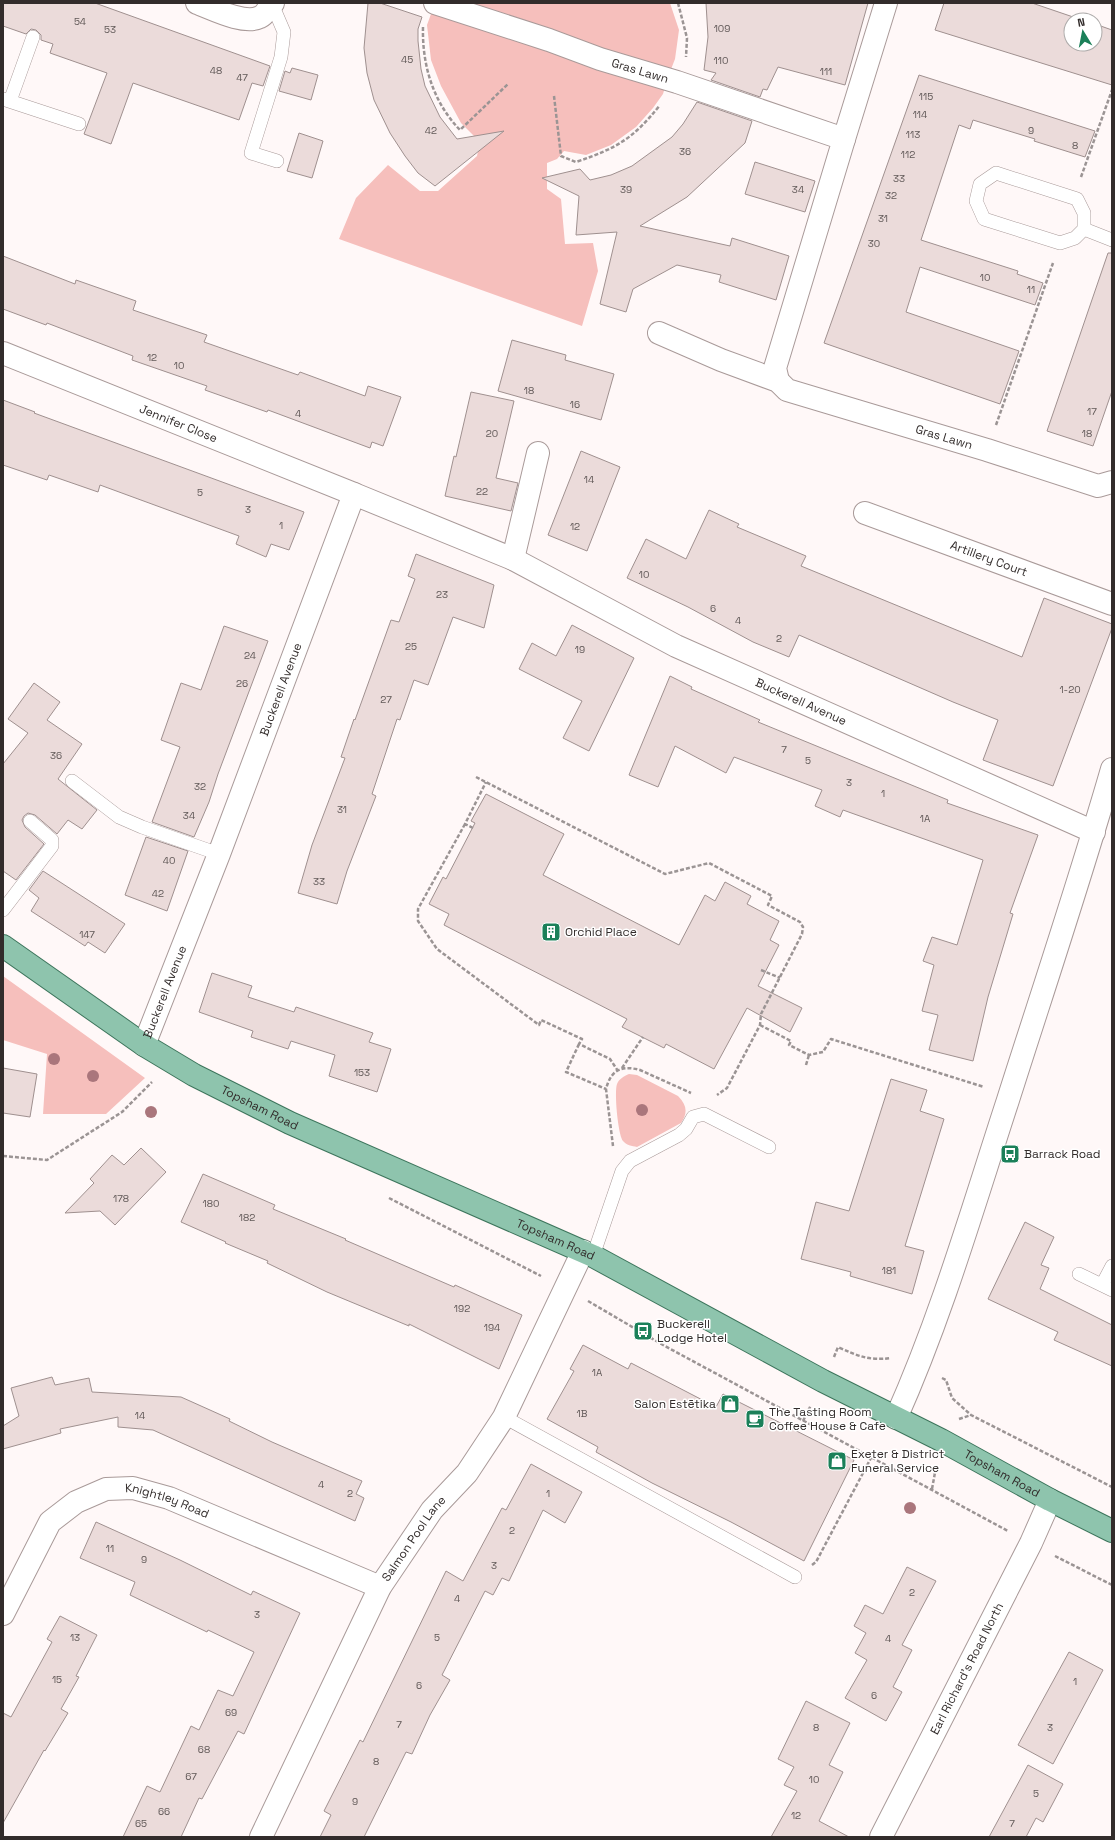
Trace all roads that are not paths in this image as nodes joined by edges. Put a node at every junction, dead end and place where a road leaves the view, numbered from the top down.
1 (197, 3) edge
2 (435, 3) edge
3 (886, 3) edge
4 (272, 4) edge
5 (33, 37) dead end
6 (6, 100) edge
7 (79, 124) dead end
8 (844, 139) junction
9 (277, 161) dead end
10 (1084, 229) junction
11 (1112, 240) edge
12 (659, 333) dead end
13 (3, 352) edge
14 (778, 381) junction
15 (538, 452) dead end
16 (1112, 482) edge
17 (354, 494) junction
18 (865, 513) dead end
19 (513, 559) junction
20 (1112, 604) edge
21 (1112, 769) edge
22 (72, 781) dead end
23 (30, 821) dead end
24 (1094, 832) junction
25 (219, 854) junction
26 (3, 910) edge
27 (3, 946) edge
28 (144, 1045) junction
29 (769, 1147) dead end
30 (588, 1254) junction
31 (1112, 1266) edge
32 (1079, 1274) dead end
33 (1107, 1288) edge
34 (504, 1417) junction
35 (896, 1418) junction
36 (1050, 1500) junction
37 (1112, 1530) edge
38 (795, 1577) road end
39 (380, 1587) junction
40 (3, 1614) edge
41 (261, 1837) edge
42 (881, 1837) edge

1 - 4 street
2 - 8 street, Gras Lawn
3 - 8 street
4 - 9 lane
5 - 6 lane
6 - 7 lane
8 - 14 street
10 - 10 lane
10 - 11 lane
12 - 14 street, Gras Lawn
13 - 17 street, Jennifer Close
14 - 16 street, Gras Lawn
15 - 19 street
17 - 19 street, Buckerell Avenue
17 - 25 street, Buckerell Avenue
18 - 20 street, Artillery Court
19 - 24 street, Buckerell Avenue
21 - 24 street
22 - 25 lane
23 - 26 lane
24 - 35 street
25 - 28 street, Buckerell Avenue
27 - 28 main road, Topsham Road
28 - 30 main road, Topsham Road
29 - 30 lane
30 - 34 street, Salmon Pool Lane
30 - 35 main road, Topsham Road
31 - 33 lane
32 - 33 lane
34 - 38 lane
34 - 39 street, Salmon Pool Lane
35 - 36 main road, Topsham Road
36 - 37 main road, Topsham Road
36 - 42 street, Earl Richard's Road North
39 - 40 street, Knightley Road
39 - 41 street, Salmon Pool Lane

